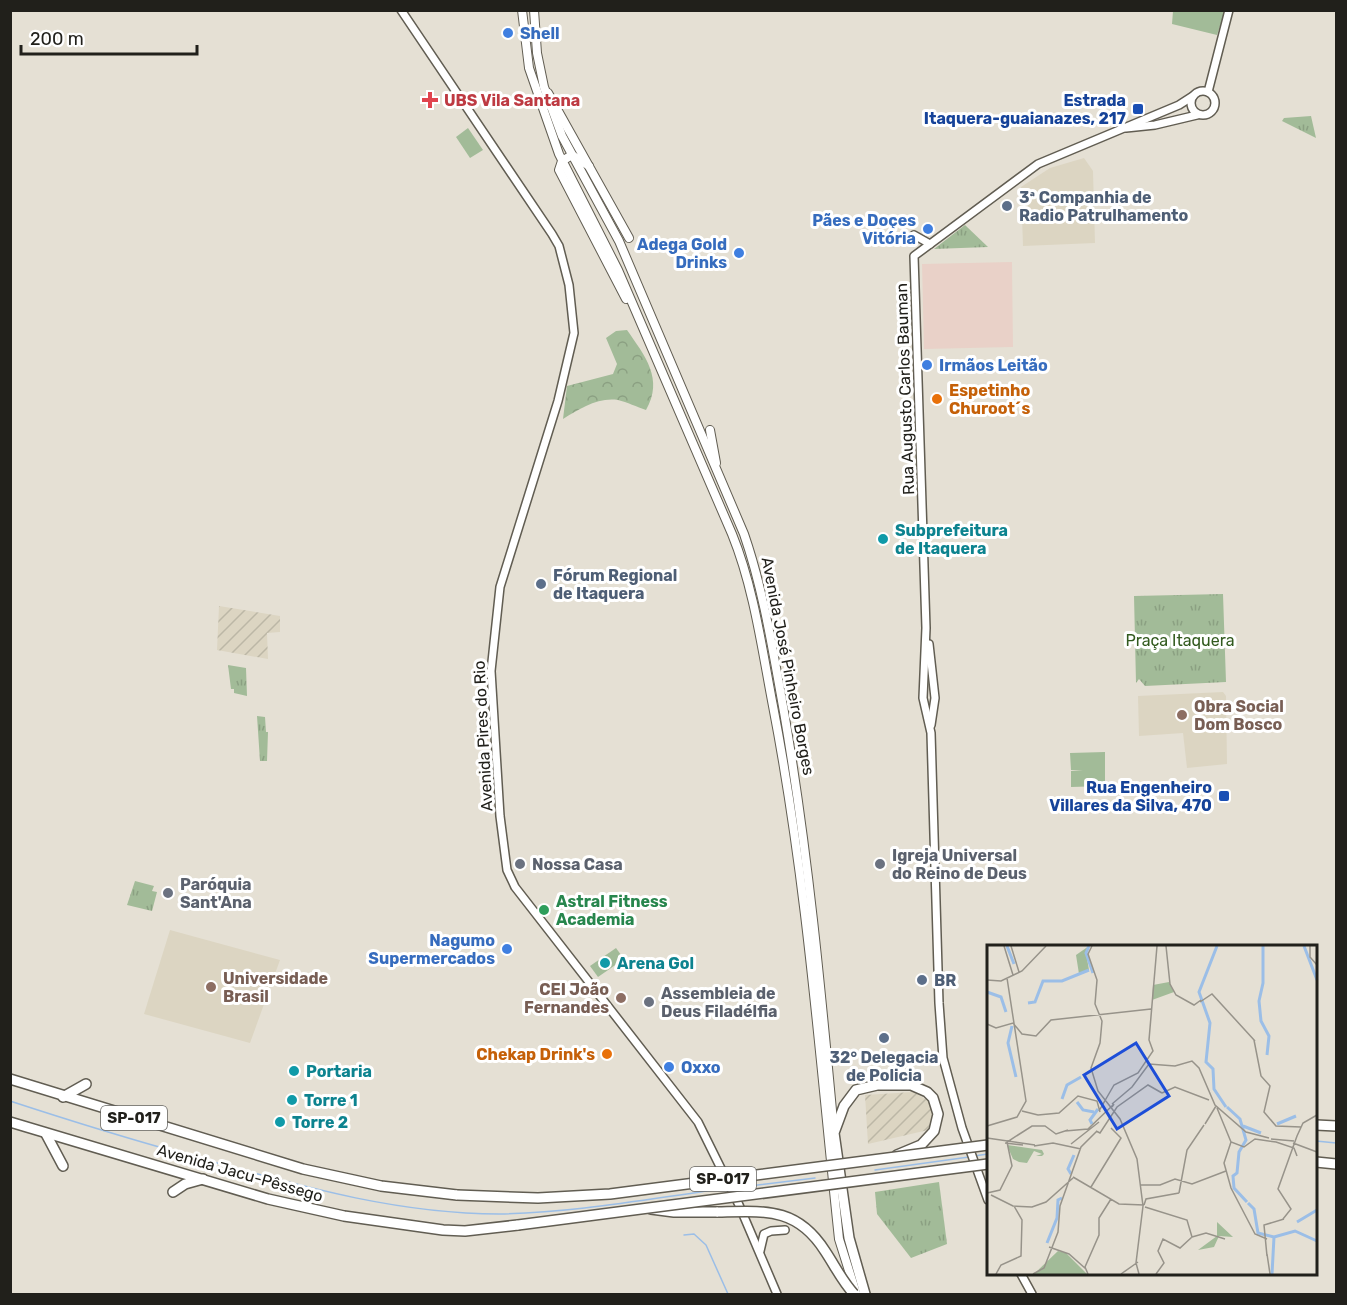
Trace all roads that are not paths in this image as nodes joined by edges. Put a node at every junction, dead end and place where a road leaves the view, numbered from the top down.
1 (401, 10) edge
2 (522, 10) edge
3 (534, 10) edge
4 (1229, 10) edge
5 (1212, 72) junction
6 (544, 87) junction
7 (1200, 91) junction
8 (1208, 92) junction
9 (1193, 96) junction
10 (1197, 115) junction
11 (1120, 129) junction
12 (572, 155) junction
13 (562, 161) junction
14 (589, 166) junction
15 (914, 235) dead end
16 (629, 238) dead end
17 (930, 244) junction
18 (710, 430) dead end
19 (718, 473) junction
20 (926, 630) junction
21 (935, 697) junction
22 (924, 698) junction
23 (930, 730) junction
24 (10, 1079) edge
25 (86, 1084) dead end
26 (63, 1097) junction
27 (10, 1122) edge
28 (1317, 1125) edge
29 (1336, 1126) edge
30 (834, 1133) junction
31 (46, 1134) junction
32 (987, 1145) edge
33 (894, 1156) junction
34 (1317, 1162) edge
35 (987, 1164) edge
36 (1336, 1164) edge
37 (63, 1166) dead end
38 (202, 1179) junction
39 (173, 1192) dead end
40 (987, 1197) edge
41 (651, 1209) junction
42 (785, 1230) dead end
43 (760, 1257) junction
44 (1022, 1275) edge
45 (777, 1294) edge
46 (855, 1294) edge
47 (865, 1294) edge
48 (1032, 1294) edge

1 - 43 main road, Avenida Pires do Rio
2 - 13 main road
3 - 6 main road, Avenida José Pinheiro Borges
4 - 5 main road
5 - 7 main road
5 - 8 main road
6 - 12 main road, Avenida José Pinheiro Borges
6 - 14 main road
7 - 8 main road
7 - 9 main road
8 - 10 main road
9 - 10 main road
9 - 11 main road
10 - 11 main road
11 - 17 main road
12 - 13 main road
12 - 14 main road
12 - 19 main road, Avenida José Pinheiro Borges
13 - 46 main road, Avenida José Pinheiro Borges, bridge
14 - 16 main road
15 - 17 main road
17 - 20 main road, Rua Augusto Carlos Bauman
18 - 19 main road
19 - 30 main road, Avenida José Pinheiro Borges
20 - 21 main road, Rua Augusto Carlos Bauman
20 - 22 main road, Rua Augusto Carlos Bauman
21 - 22 main road
21 - 23 main road, Rua Augusto Carlos Bauman
22 - 23 main road, Rua Augusto Carlos Bauman
23 - 40 main road, Rua Augusto Carlos Bauman, bridge
24 - 26 highway, Avenida Jacu-Pêssego / SP-017
25 - 26 highway
26 - 33 highway, Avenida Jacu-Pêssego / SP-017, bridge
27 - 31 highway, Avenida Jacu-Pêssego / SP-017
28 - 29 highway
30 - 33 highway
30 - 47 highway, Avenida José Pinheiro Borges, bridge
31 - 37 highway
31 - 38 highway, Avenida Jacu-Pêssego / SP-017
32 - 33 highway, SP-017, bridge
34 - 36 highway
35 - 41 highway, SP-017, bridge
38 - 39 highway
38 - 41 highway, Avenida Jacu-Pêssego / SP-017, bridge
41 - 46 highway, bridge
42 - 43 main road
43 - 45 main road, Avenida Pires do Rio
44 - 48 main road

